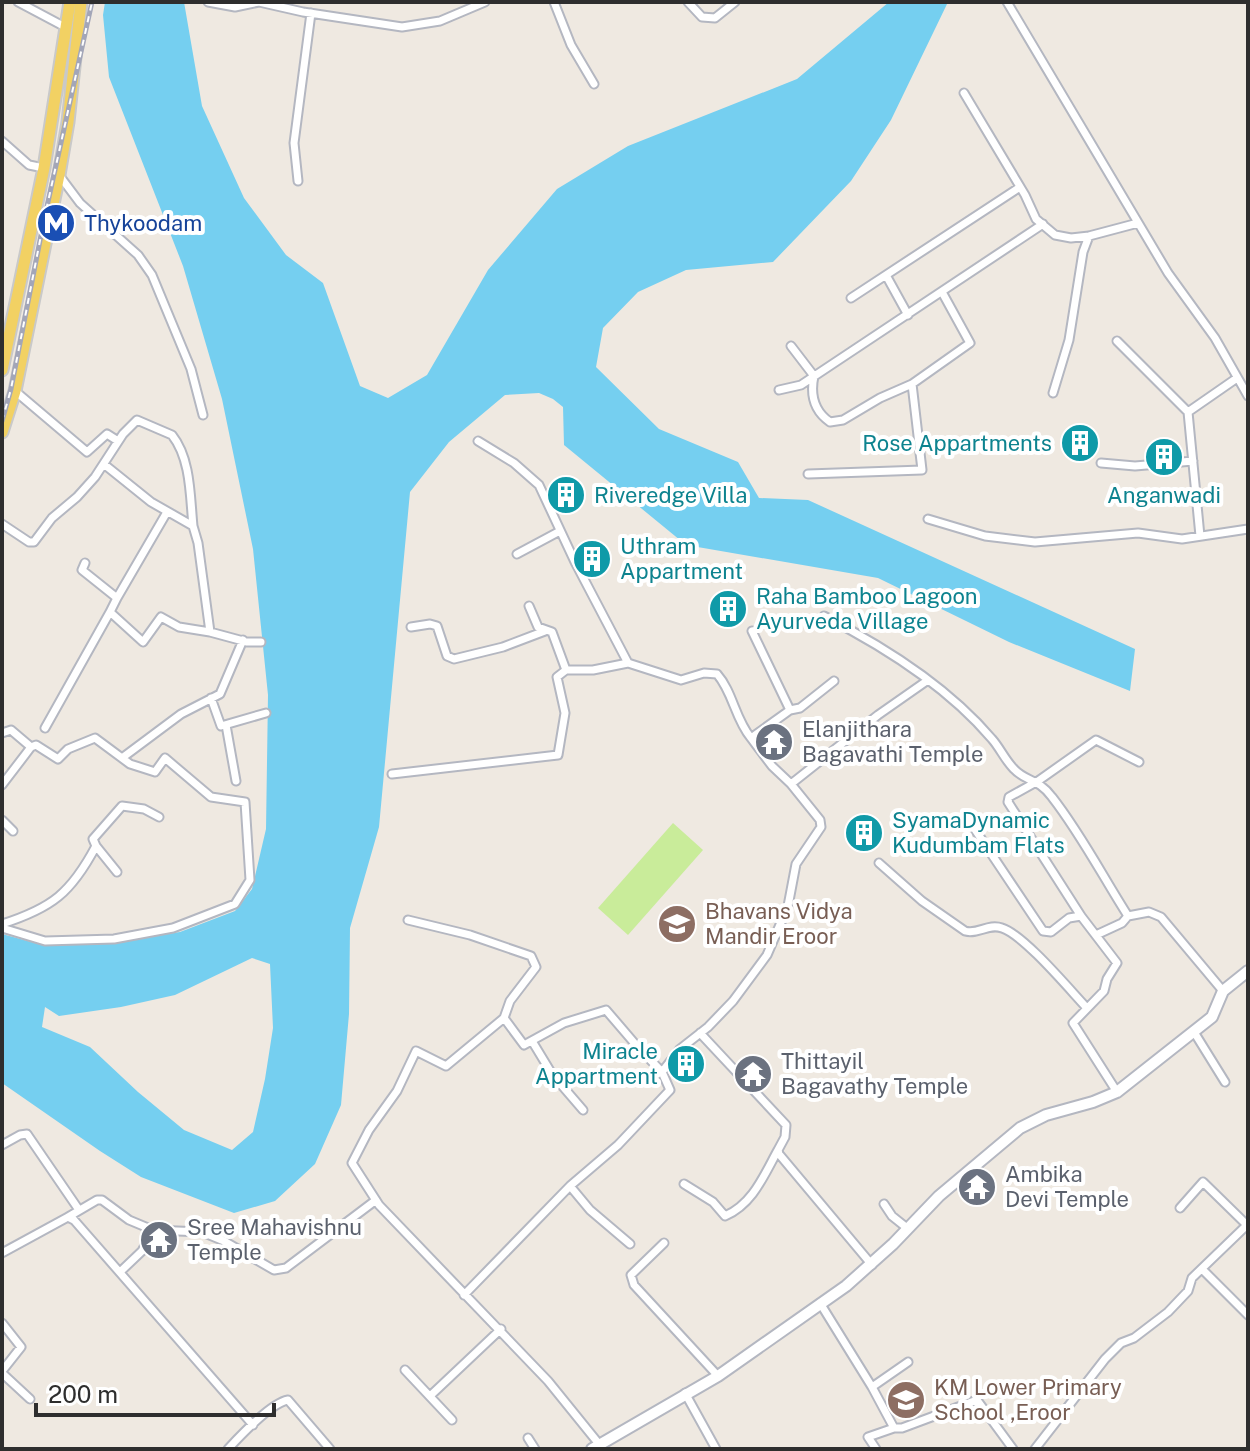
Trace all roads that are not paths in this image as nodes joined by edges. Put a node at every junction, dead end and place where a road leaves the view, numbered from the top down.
1 (18, 2) edge
2 (70, 2) edge
3 (81, 2) edge
4 (208, 2) edge
5 (259, 2) edge
6 (485, 2) edge
7 (554, 2) edge
8 (688, 2) edge
9 (735, 2) edge
10 (1007, 2) edge
11 (311, 13) junction
12 (67, 28) junction
13 (594, 84) dead end
14 (964, 93) dead end
15 (2, 141) edge
16 (44, 168) junction
17 (59, 175) junction
18 (298, 181) dead end
19 (1020, 187) junction
20 (1138, 223) junction
21 (1043, 224) junction
22 (1089, 236) junction
23 (887, 277) junction
24 (942, 292) junction
25 (851, 298) dead end
26 (908, 315) junction
27 (8, 316) edge
28 (1117, 341) dead end
29 (791, 346) dead end
30 (2, 370) edge
31 (814, 376) junction
32 (1237, 378) junction
33 (912, 384) junction
34 (779, 390) dead end
35 (15, 391) junction
36 (1053, 393) dead end
37 (1248, 396) edge
38 (1188, 412) junction
39 (203, 415) dead end
40 (2, 432) edge
41 (118, 441) junction
42 (478, 441) dead end
43 (1193, 461) junction
44 (1101, 463) dead end
45 (105, 465) junction
46 (808, 474) dead end
47 (167, 512) junction
48 (928, 519) dead end
49 (2, 524) edge
50 (193, 526) junction
51 (1248, 529) edge
52 (560, 531) junction
53 (1200, 536) junction
54 (517, 554) dead end
55 (85, 563) dead end
56 (117, 598) junction
57 (529, 606) dead end
58 (110, 612) junction
59 (824, 616) dead end
60 (411, 627) dead end
61 (545, 631) junction
62 (752, 631) dead end
63 (210, 632) junction
64 (243, 640) junction
65 (261, 642) dead end
66 (628, 663) junction
67 (566, 670) junction
68 (928, 680) junction
69 (834, 681) dead end
70 (211, 698) junction
71 (790, 710) junction
72 (266, 713) dead end
73 (226, 725) junction
74 (45, 728) dead end
75 (2, 733) edge
76 (751, 738) junction
77 (31, 747) junction
78 (122, 758) junction
79 (1139, 762) dead end
80 (392, 774) dead end
81 (236, 781) dead end
82 (1038, 781) junction
83 (791, 784) junction
84 (2, 785) edge
85 (159, 817) dead end
86 (2, 820) edge
87 (972, 825) dead end
88 (13, 831) dead end
89 (96, 846) junction
90 (879, 863) dead end
91 (117, 872) dead end
92 (1081, 916) junction
93 (1128, 916) junction
94 (408, 920) dead end
95 (2, 926) edge
96 (1096, 935) junction
97 (1248, 971) edge
98 (1223, 991) junction
99 (1086, 1007) junction
100 (504, 1018) junction
101 (1194, 1032) junction
102 (700, 1033) junction
103 (532, 1041) junction
104 (662, 1072) junction
105 (1225, 1082) dead end
106 (1117, 1092) junction
107 (583, 1110) dead end
108 (2, 1145) edge
109 (778, 1150) junction
110 (684, 1184) dead end
111 (570, 1186) junction
112 (376, 1200) junction
113 (884, 1204) dead end
114 (1180, 1208) dead end
115 (79, 1210) junction
116 (68, 1217) junction
117 (1248, 1225) edge
118 (907, 1228) junction
119 (153, 1230) junction
120 (664, 1243) dead end
121 (630, 1244) dead end
122 (2, 1253) edge
123 (872, 1265) junction
124 (1202, 1269) junction
125 (121, 1271) junction
126 (464, 1295) junction
127 (820, 1303) junction
128 (1248, 1315) edge
129 (2, 1323) edge
130 (501, 1329) junction
131 (908, 1362) dead end
132 (405, 1370) dead end
133 (2, 1372) edge
134 (718, 1376) junction
135 (872, 1387) junction
136 (685, 1393) junction
137 (430, 1396) junction
138 (30, 1399) dead end
139 (452, 1420) dead end
140 (253, 1425) junction
141 (894, 1428) junction
142 (528, 1438) dead end
143 (595, 1446) edge
144 (228, 1449) edge
145 (330, 1449) edge
146 (535, 1449) edge
147 (716, 1449) edge
148 (876, 1449) edge
149 (1013, 1449) edge
150 (1035, 1449) edge

1 - 12 street
2 - 12 main road
3 - 17 main road
4 - 5 street
5 - 11 street
6 - 11 street
7 - 13 street
8 - 9 street
10 - 20 street
11 - 18 street
12 - 16 main road
14 - 19 street
15 - 16 street
16 - 27 main road
17 - 35 main road
17 - 39 street
19 - 21 street
19 - 23 street
20 - 22 street
20 - 32 street
21 - 22 street
21 - 24 street
22 - 36 street
23 - 25 street
23 - 26 street
24 - 26 street
24 - 33 street
26 - 31 street
27 - 30 main road
28 - 38 street
29 - 31 street
31 - 33 street
31 - 34 street
32 - 37 street
32 - 38 street
33 - 46 street
35 - 40 main road
35 - 41 street
38 - 43 street
41 - 45 street
41 - 50 street
42 - 52 street
43 - 44 street
43 - 53 street
45 - 47 street
45 - 49 street
47 - 50 street
47 - 56 street
48 - 53 street
50 - 63 street
51 - 53 street
52 - 54 street
52 - 66 street
55 - 56 street
56 - 58 street
57 - 61 street
58 - 63 street
58 - 74 street
59 - 68 street
60 - 61 street
61 - 67 street
62 - 71 street
63 - 64 street
64 - 65 street
64 - 70 street
66 - 67 street
66 - 76 street
67 - 80 street
68 - 82 street
68 - 83 street
69 - 71 street
70 - 73 street
70 - 78 street
71 - 76 street
72 - 73 street
73 - 81 street
75 - 77 street
76 - 83 street
77 - 78 street
77 - 84 street
78 - 95 street
79 - 82 street
82 - 92 street
82 - 93 street
83 - 102 street
85 - 89 street
86 - 88 street
87 - 92 street
89 - 91 street
89 - 95 street
90 - 99 street
92 - 96 street
93 - 96 street
93 - 98 street
94 - 100 street
96 - 99 street
97 - 98 street
98 - 101 street
99 - 106 street
100 - 103 street
100 - 112 street
101 - 105 street
101 - 106 street
102 - 104 street
102 - 109 street
103 - 104 street
103 - 107 street
104 - 111 street
106 - 118 street
108 - 115 street
109 - 110 street
109 - 123 street
111 - 121 street
111 - 126 street
112 - 119 street
112 - 126 street
113 - 118 street
114 - 117 street
115 - 116 street
115 - 119 street
116 - 122 street
116 - 125 street
117 - 124 street
118 - 123 street
119 - 125 street
120 - 134 street
123 - 127 street
124 - 128 street
124 - 150 street
125 - 140 street
126 - 130 street
127 - 134 street
127 - 135 street
129 - 133 street
130 - 137 street
130 - 143 street
131 - 135 street
132 - 137 street
133 - 138 street
134 - 136 street
135 - 141 street
136 - 143 street
136 - 147 street
137 - 139 street
140 - 144 street
140 - 145 street
141 - 148 street
141 - 149 street
142 - 146 street

